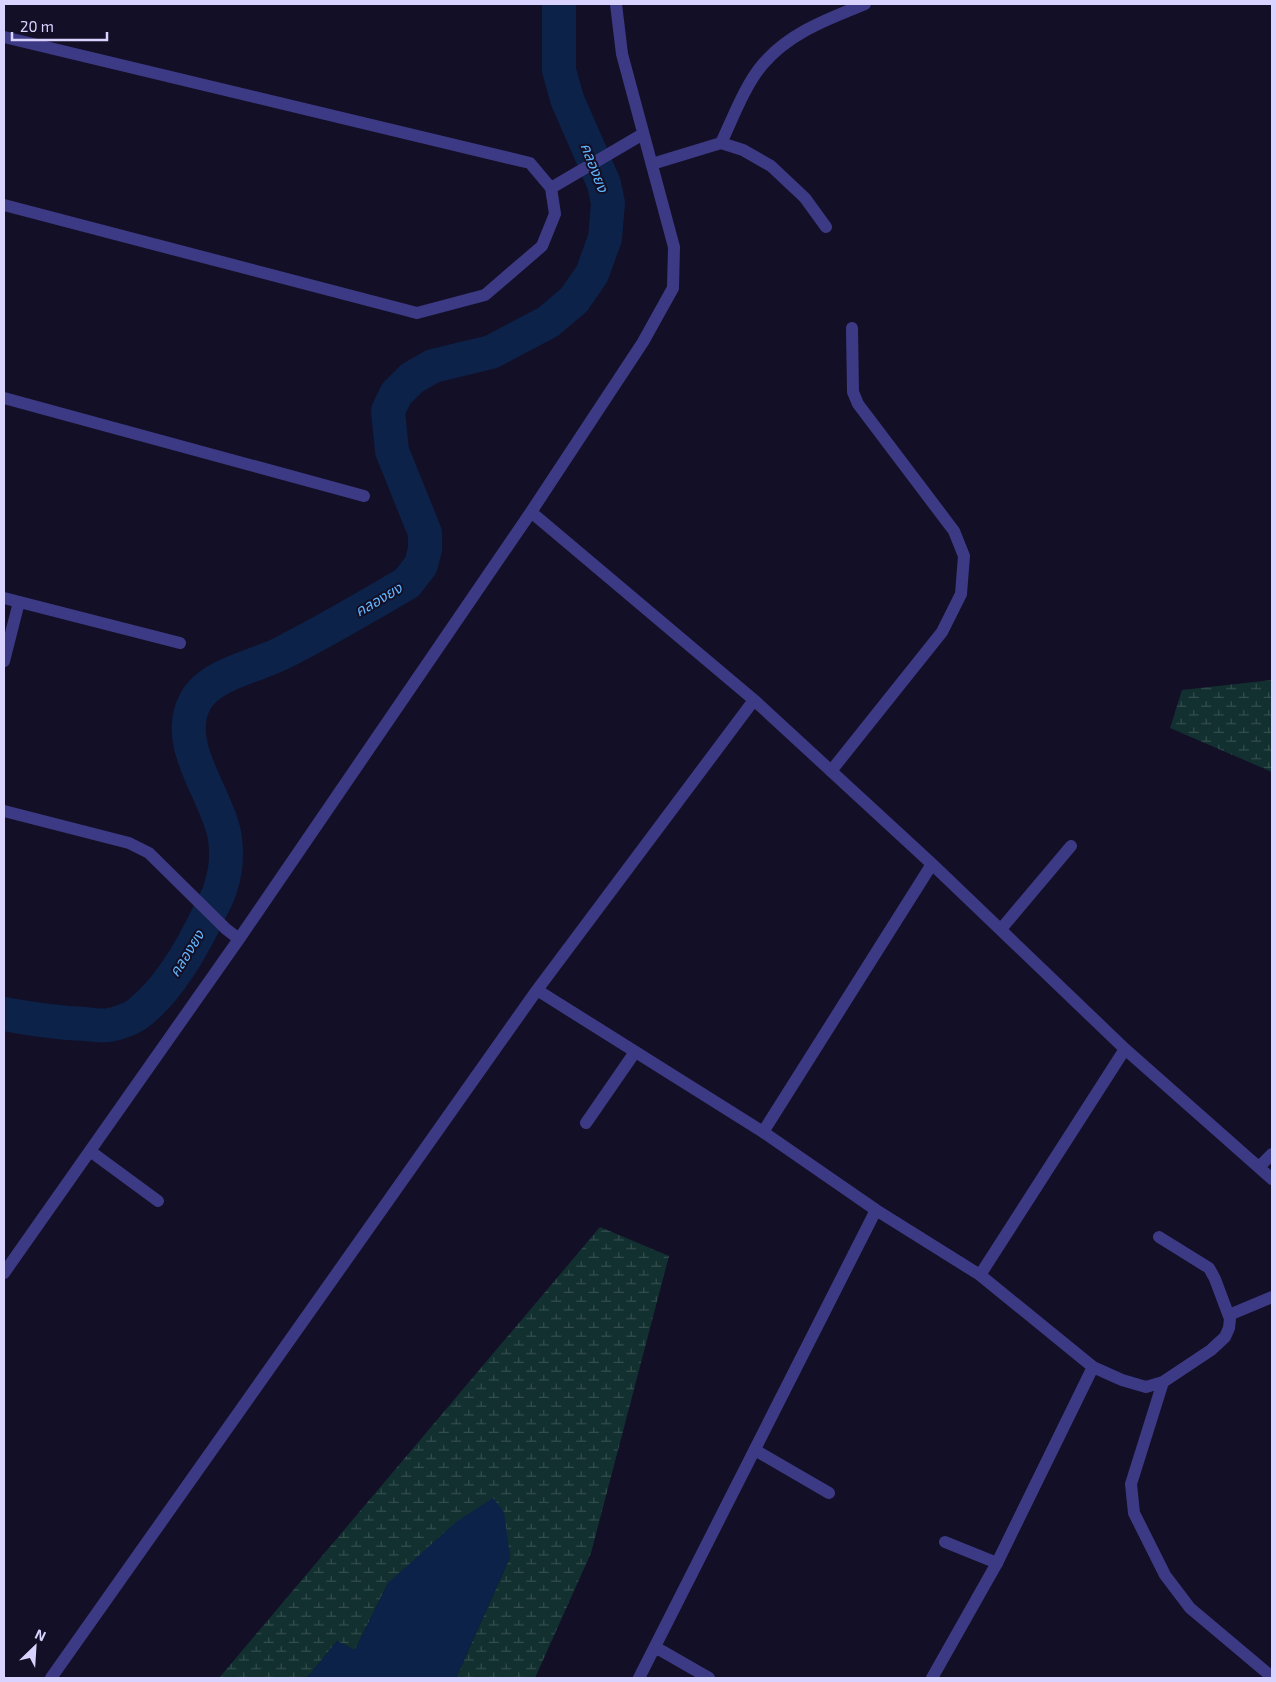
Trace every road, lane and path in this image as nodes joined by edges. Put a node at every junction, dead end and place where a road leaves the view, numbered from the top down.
1 (616, 4) edge
2 (865, 4) edge
3 (4, 37) edge
4 (643, 134) junction
5 (721, 143) junction
6 (652, 164) junction
7 (551, 188) junction
8 (4, 205) edge
9 (826, 226) dead end
10 (852, 328) dead end
11 (4, 398) edge
12 (364, 496) dead end
13 (530, 512) junction
14 (4, 598) edge
15 (19, 602) junction
16 (180, 643) dead end
17 (4, 661) edge
18 (754, 700) junction
19 (831, 771) junction
20 (4, 811) edge
21 (1071, 846) dead end
22 (932, 864) junction
23 (1001, 929) junction
24 (240, 939) junction
25 (537, 990) junction
26 (1125, 1049) junction
27 (635, 1052) junction
28 (586, 1123) dead end
29 (763, 1132) junction
30 (90, 1151) junction
31 (1272, 1154) edge
32 (1260, 1166) junction
33 (1272, 1179) edge
34 (158, 1201) dead end
35 (876, 1210) junction
36 (1159, 1237) dead end
37 (4, 1273) edge
38 (980, 1275) junction
39 (1272, 1297) edge
40 (1229, 1315) junction
41 (1093, 1367) junction
42 (1163, 1382) junction
43 (755, 1450) junction
44 (829, 1493) dead end
45 (945, 1542) dead end
46 (997, 1563) junction
47 (655, 1647) junction
48 (1272, 1677) edge
49 (51, 1678) edge
50 (639, 1678) edge
51 (709, 1678) edge
52 (932, 1678) edge

1 - 4 street
2 - 5 street
3 - 7 street
4 - 6 street
4 - 7 street
5 - 6 street
5 - 9 street
6 - 13 street
7 - 8 street
10 - 19 street
11 - 12 street
13 - 18 street
13 - 24 street
14 - 15 street
15 - 16 street
15 - 17 street
18 - 19 street
18 - 25 street
19 - 22 street
20 - 24 street
21 - 23 street
22 - 23 street
22 - 29 street
23 - 26 street
24 - 30 street
25 - 27 street
25 - 49 street
26 - 32 street
26 - 38 street
27 - 28 street
27 - 29 street
29 - 35 street
30 - 34 street
30 - 37 street
31 - 32 street
32 - 33 street
35 - 38 street
35 - 43 street
36 - 40 street
38 - 41 street
39 - 40 street
40 - 42 street
41 - 42 street
41 - 46 street
42 - 48 street
43 - 44 street
43 - 47 street
45 - 46 street
46 - 52 street
47 - 50 street
47 - 51 street

